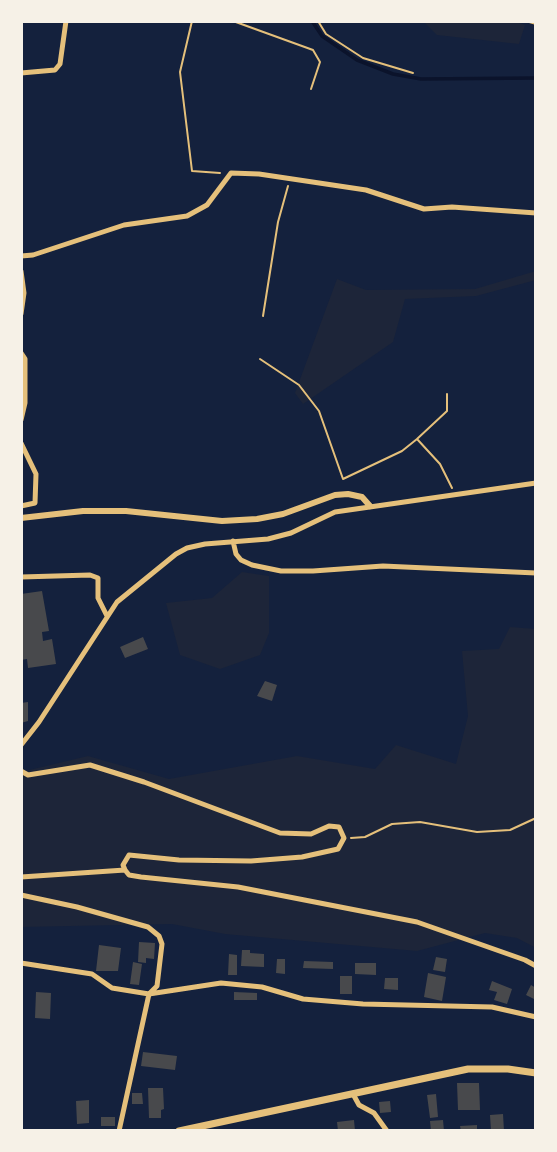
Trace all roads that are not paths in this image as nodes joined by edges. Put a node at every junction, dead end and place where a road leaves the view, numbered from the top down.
1 (66, 21) edge
2 (21, 73) edge
3 (536, 213) edge
4 (21, 256) edge
5 (21, 271) edge
6 (21, 314) edge
7 (21, 353) edge
8 (21, 420) edge
9 (21, 443) edge
10 (536, 483) edge
11 (21, 506) edge
12 (370, 506) junction
13 (21, 518) edge
14 (233, 541) junction
15 (536, 573) edge
16 (21, 577) edge
17 (107, 616) junction
18 (21, 745) edge
19 (21, 771) edge
20 (125, 870) junction
21 (21, 877) edge
22 (21, 895) edge
23 (21, 963) edge
24 (536, 966) edge
25 (149, 994) junction
26 (536, 1017) edge
27 (536, 1073) edge
28 (353, 1094) junction
29 (119, 1131) edge
30 (179, 1131) edge
31 (387, 1131) edge

1 - 2 street
3 - 4 street
5 - 6 street
7 - 8 street
9 - 11 street
10 - 12 street
12 - 13 street
12 - 14 street
14 - 15 street
14 - 17 street
16 - 17 street
17 - 18 street
19 - 20 street
20 - 21 street
20 - 24 street
22 - 25 street
23 - 25 street
25 - 26 street
25 - 29 street
27 - 28 main road
28 - 30 main road
28 - 31 street

